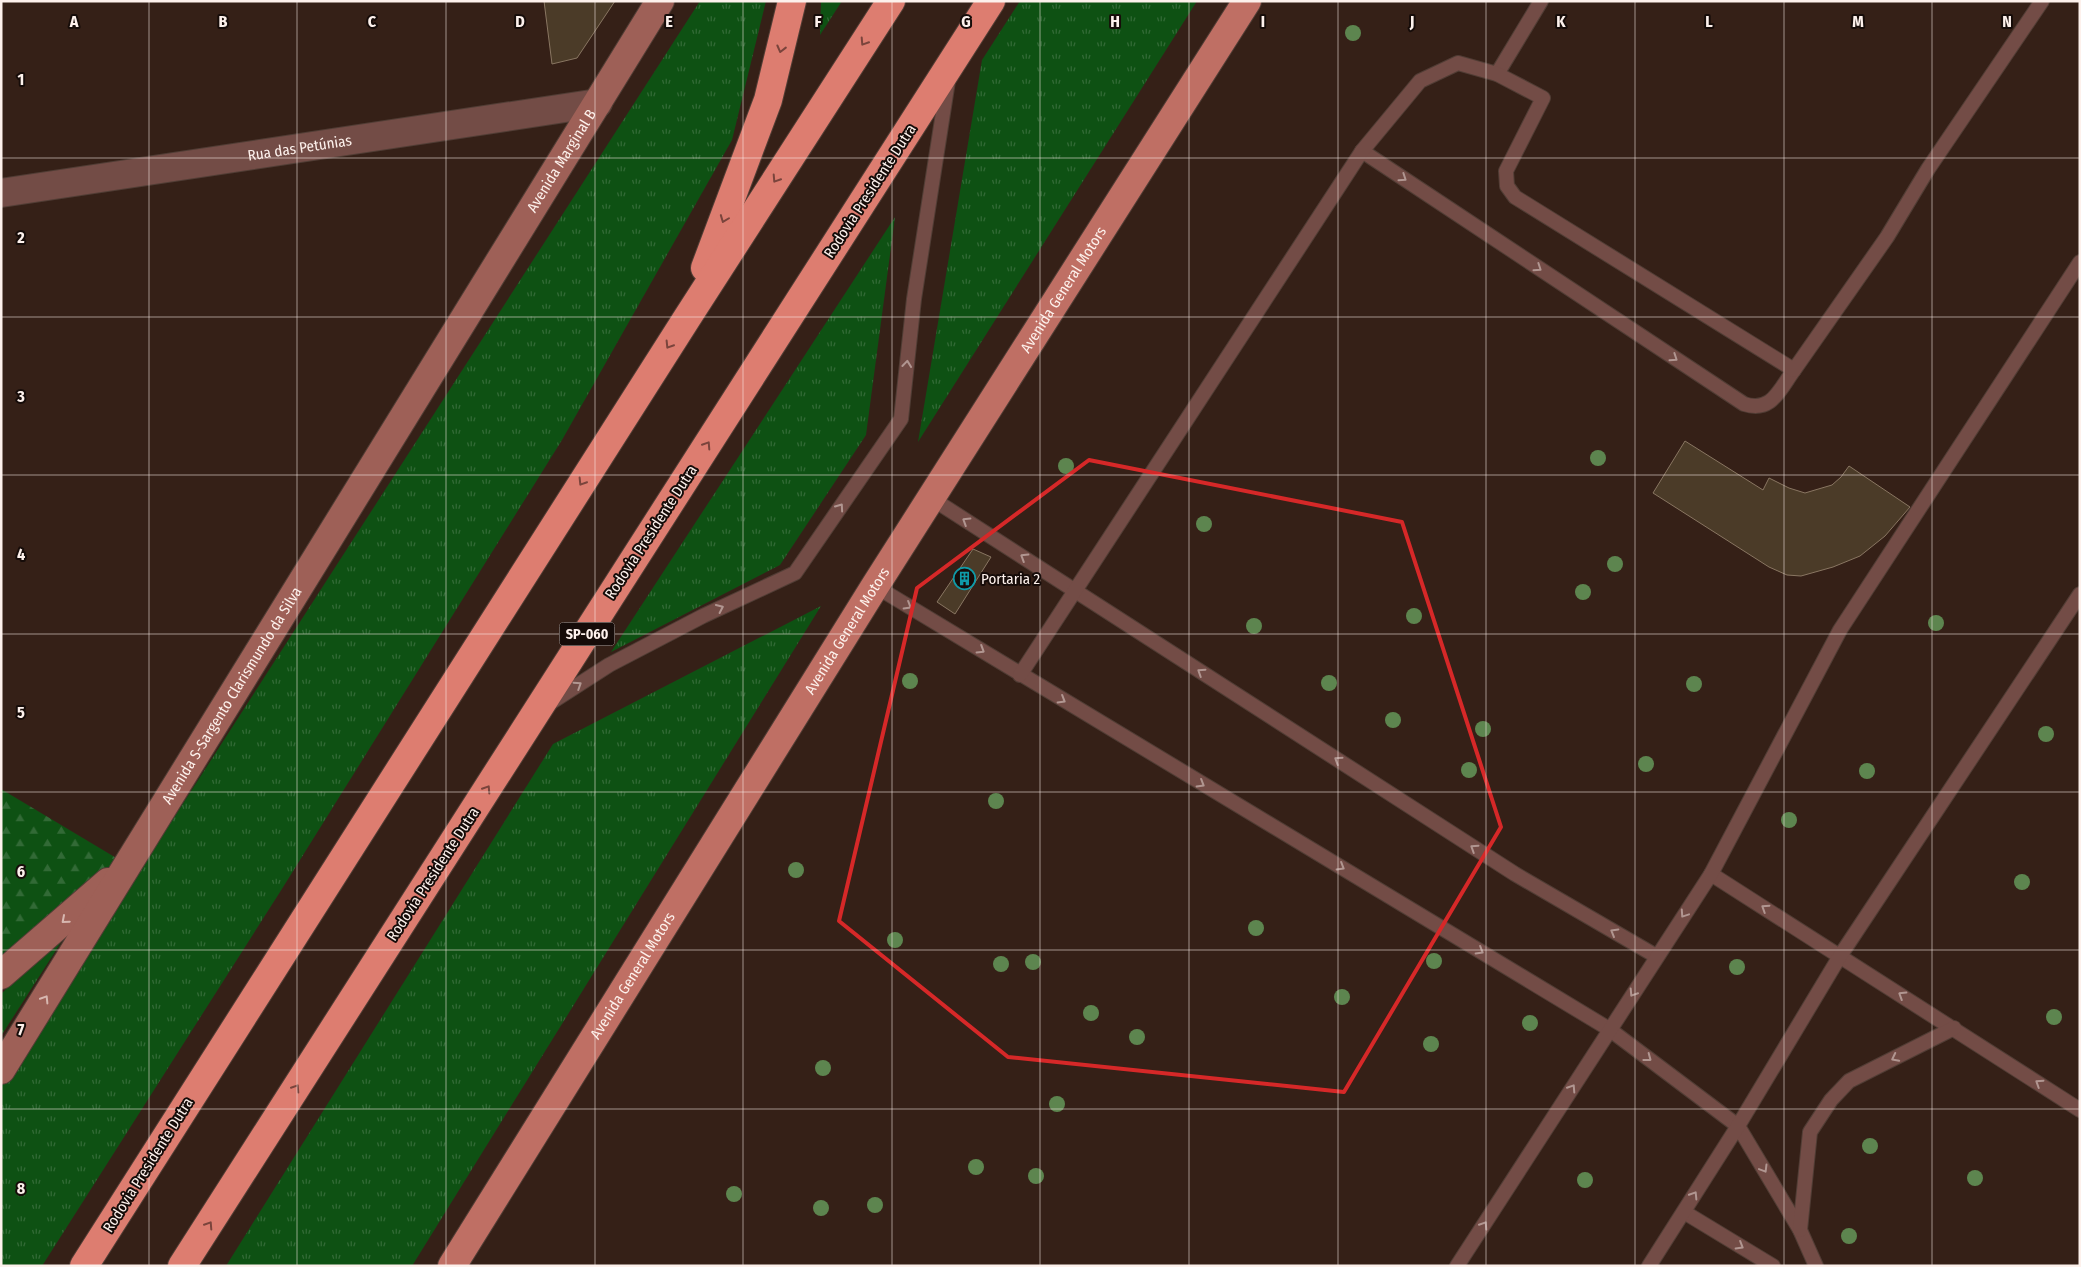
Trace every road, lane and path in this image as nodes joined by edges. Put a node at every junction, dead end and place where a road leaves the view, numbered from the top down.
1 (660, 1) edge
2 (792, 1) edge
3 (891, 1) edge
4 (991, 1) edge
5 (1247, 1) edge
6 (1541, 1) edge
7 (2042, 1) edge
8 (950, 65) junction
9 (1497, 74) junction
10 (598, 103) junction
11 (1362, 151) junction
12 (1, 192) edge
13 (2080, 262) edge
14 (686, 318) junction
15 (464, 322) joint
16 (1794, 370) junction
17 (931, 498) junction
18 (875, 586) junction
19 (1075, 590) junction
20 (2080, 594) edge
21 (1020, 675) junction
22 (537, 712) junction
23 (128, 865) junction
24 (1711, 874) junction
25 (1656, 956) junction
26 (1840, 956) junction
27 (1, 975) edge
28 (1954, 1028) junction
29 (1610, 1029) junction
30 (1, 1070) edge
31 (2080, 1110) edge
32 (1738, 1126) junction
33 (1684, 1212) junction
34 (1800, 1230) junction
35 (84, 1266) edge
36 (182, 1266) edge
37 (452, 1266) edge
38 (1458, 1266) edge
39 (1649, 1266) edge
40 (1773, 1266) edge
41 (1816, 1266) edge

1 - 10 street, Avenida Marginal B
2 -> 14 highway
3 -> 14 highway, Rodovia Presidente Dutra
4 - 8 highway, Rodovia Presidente Dutra / SP-060
5 - 17 main road, Avenida General Motors
6 - 9 lane
7 - 16 lane
22 -> 8 highway, Rodovia Presidente Dutra / SP-060
22 -> 8 lane
9 - 11 lane
9 - 16 lane
10 - 12 street, Rua das Petúnias
10 - 15 street, Avenida Marginal B
11 -> 16 lane
11 - 19 lane
13 - 24 lane
14 -> 35 highway, Rodovia Presidente Dutra
15 - 23 street, Avenida S-Sargento Clarismundo da Silva
17 - 18 main road, Avenida General Motors
19 -> 17 lane
18 -> 21 lane
18 - 37 main road, Avenida General Motors
19 - 21 lane
25 -> 19 lane
20 - 26 lane
21 -> 29 lane
36 -> 22 highway, Rodovia Presidente Dutra / SP-060
23 -> 27 street
30 -> 23 street, Avenida S-Sargento Clarismundo da Silva
24 -> 25 lane
26 -> 24 lane
25 -> 29 lane
28 -> 26 lane
26 - 32 lane
31 -> 28 lane
28 -> 34 lane
29 -> 32 lane
38 -> 29 lane
33 -> 32 lane
32 -> 34 lane
33 - 39 lane
33 -> 40 lane
34 - 41 lane

